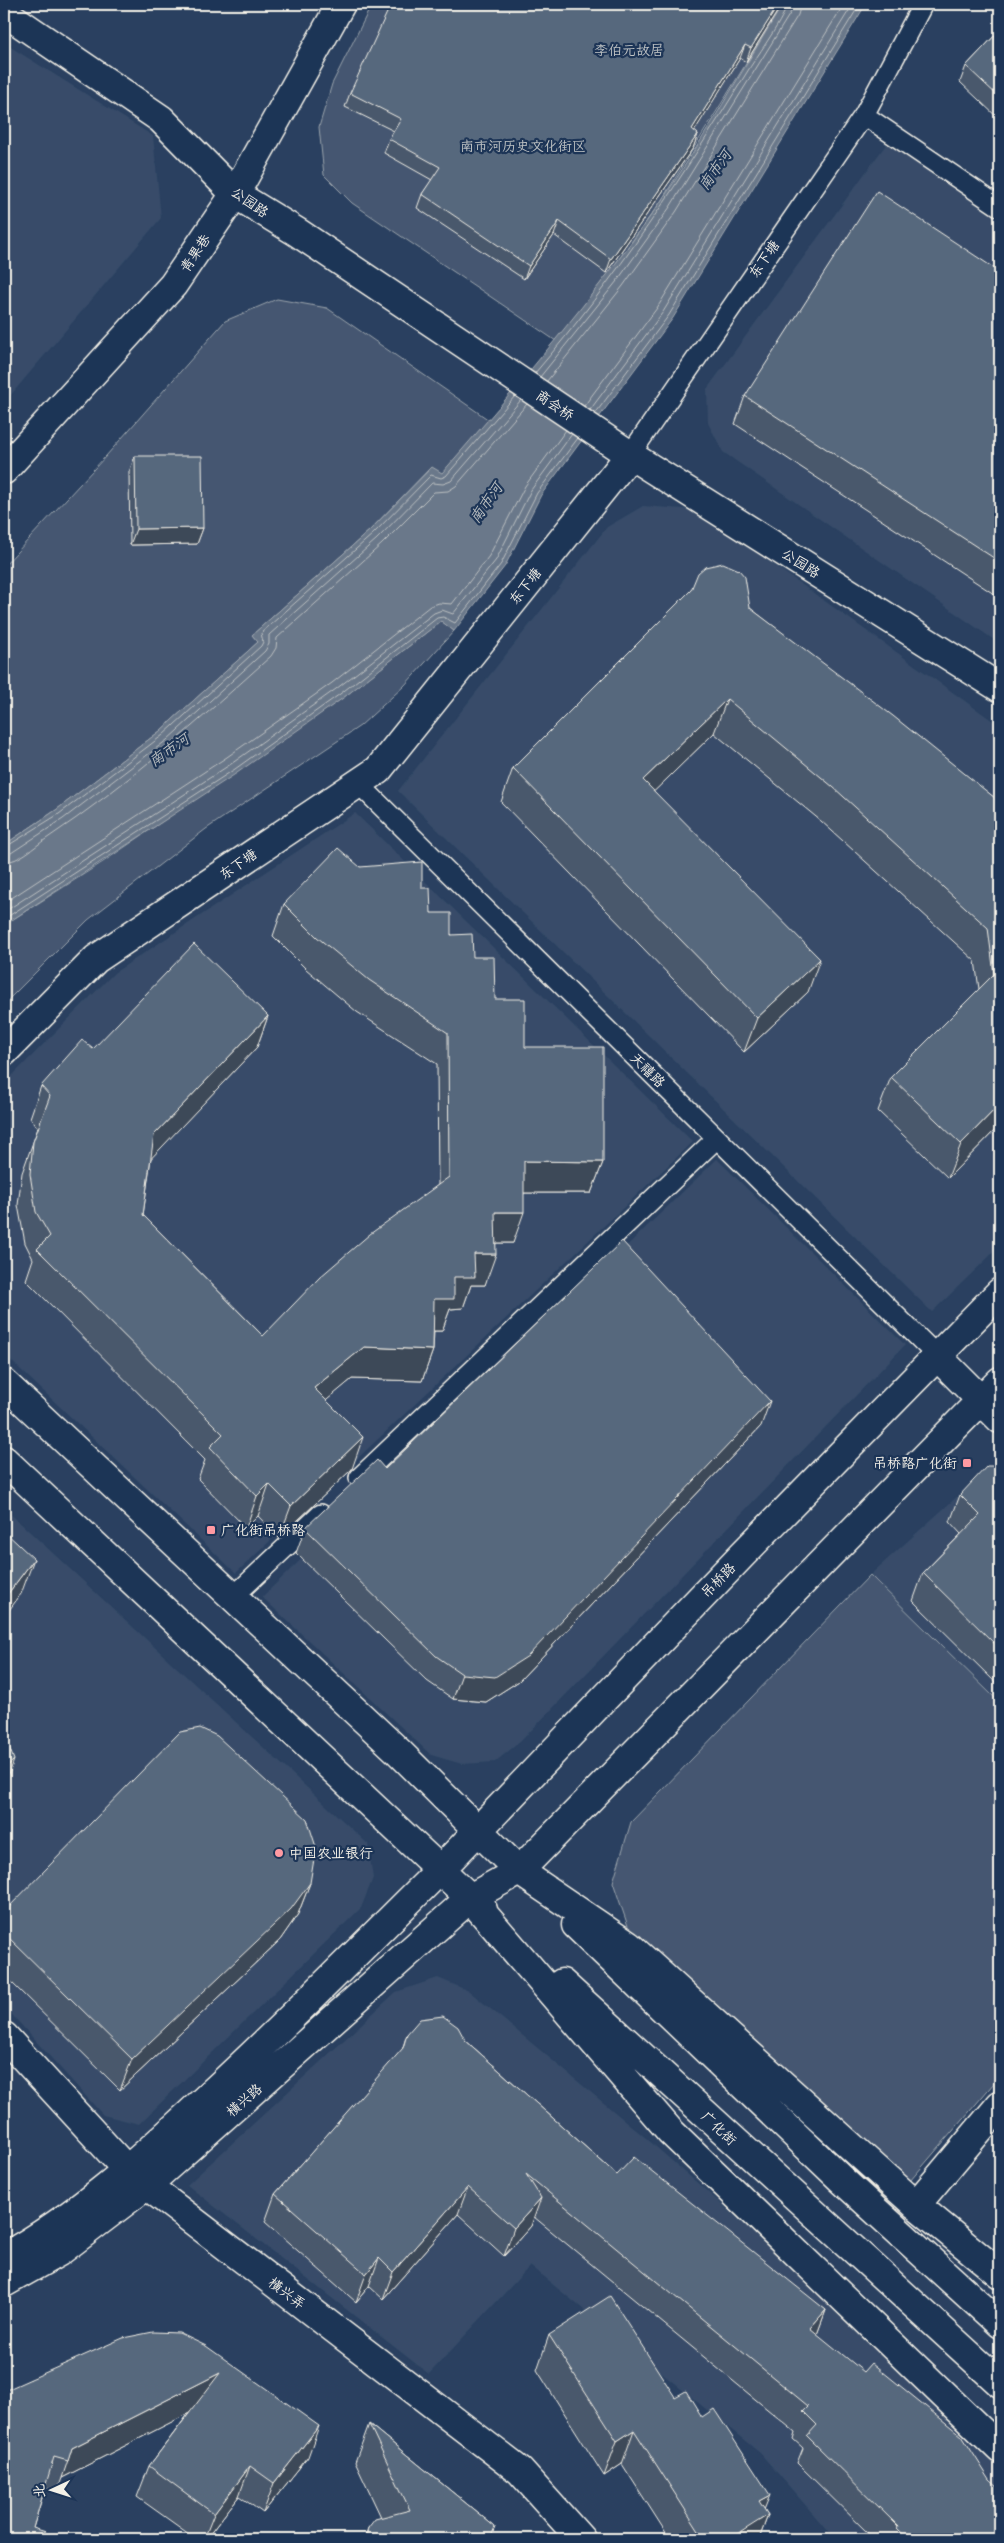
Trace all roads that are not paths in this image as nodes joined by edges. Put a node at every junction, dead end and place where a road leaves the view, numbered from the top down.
1 (341, 4) edge
2 (923, 4) edge
3 (4, 12) edge
4 (864, 115) junction
5 (235, 194) junction
6 (1000, 207) edge
7 (509, 374) joint
8 (602, 437) joint
9 (630, 455) junction
10 (4, 470) edge
11 (1000, 688) edge
12 (359, 784) junction
13 (4, 1052) edge
14 (717, 1138) junction
15 (1000, 1292) edge
16 (937, 1356) junction
17 (1000, 1381) edge
18 (4, 1383) edge
19 (991, 1410) edge
20 (4, 1460) edge
21 (349, 1488) edge
22 (334, 1502) edge
23 (233, 1597) junction
24 (478, 1830) junction
25 (439, 1871) junction
26 (519, 1871) junction
27 (470, 1898) junction
28 (4, 2036) edge
29 (1000, 2105) edge
30 (137, 2178) junction
31 (916, 2205) junction
32 (4, 2257) edge
33 (1000, 2274) edge
34 (4, 2283) edge
35 (1000, 2324) edge
36 (1000, 2383) edge
37 (1000, 2449) edge
38 (581, 2539) edge

1 - 5 main road, 青果巷
2 - 4 lane, 东下塘
3 - 5 main road, 公园路
4 - 6 lane
4 - 9 lane, 东下塘
5 - 7 main road, 公园路
5 - 10 main road, 青果巷
7 - 8 main road, 商会桥
8 - 9 main road, 公园路
9 - 11 main road, 公园路
9 - 12 main road, 东下塘
12 - 13 main road, 东下塘
12 - 14 lane, 天禧路
14 - 16 lane, 天禧路
14 - 21 lane
15 - 16 main road, 吊桥路
16 - 19 main road
16 - 24 main road, 吊桥路
17 - 19 main road
18 - 23 main road
19 - 26 main road
20 - 25 main road, 广化街
22 - 23 lane
23 - 24 main road
24 - 25 main road, 吊桥路
24 - 26 main road
25 - 27 main road, 广化街
25 - 30 main road, 横兴路
26 - 27 main road
26 - 31 main road
26 - 35 main road
27 - 30 main road, 横兴路
27 - 36 main road, 广化街
27 - 37 main road
28 - 30 main road, 横兴弄
29 - 31 main road
30 - 32 main road, 横兴路
30 - 34 main road, 横兴路
30 - 38 main road, 横兴弄
31 - 33 main road

